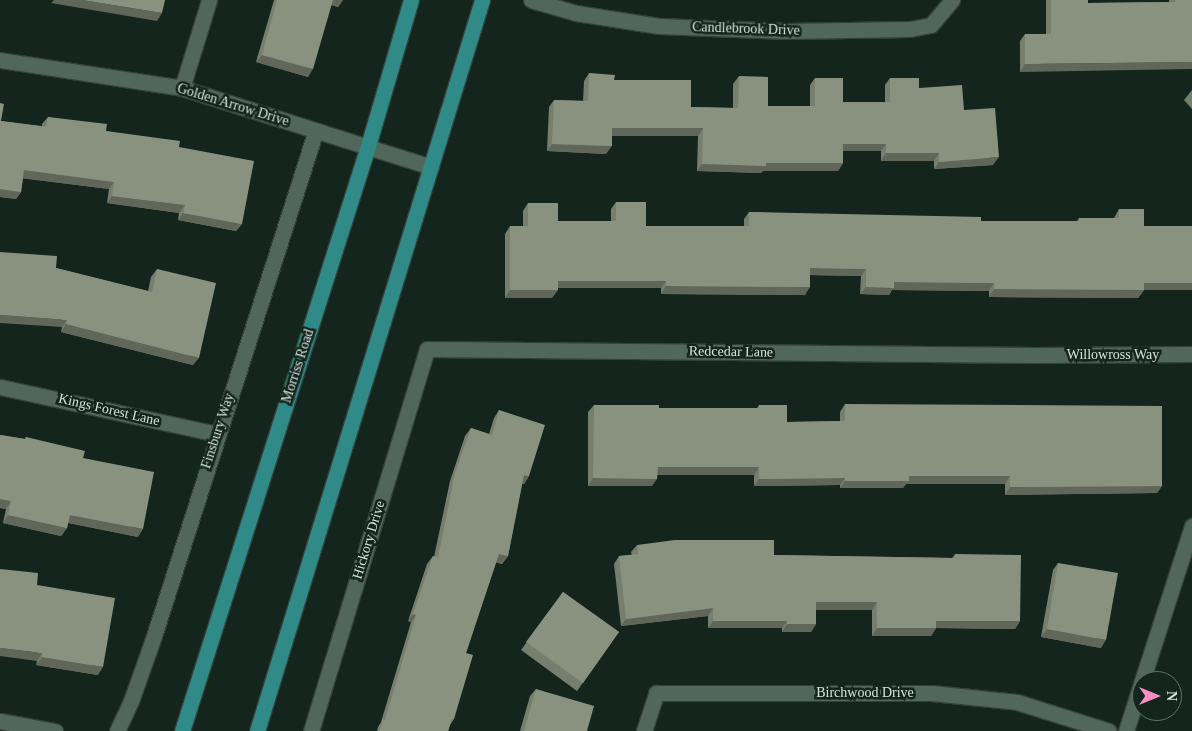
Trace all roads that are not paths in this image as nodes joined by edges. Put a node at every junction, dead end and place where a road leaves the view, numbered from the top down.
1 (209, 0) edge
2 (411, 0) edge
3 (482, 0) edge
4 (531, 0) edge
5 (952, 0) edge
6 (0, 60) edge
7 (182, 88) junction
8 (316, 130) junction
9 (368, 146) junction
10 (431, 167) junction
11 (428, 349) joint
12 (1192, 354) edge
13 (1035, 355) joint
14 (0, 387) edge
15 (217, 434) junction
16 (1192, 526) edge
17 (1145, 671) edge
18 (1132, 712) edge
19 (0, 721) edge
20 (55, 731) edge
21 (117, 731) edge
22 (182, 731) edge
23 (257, 731) edge
24 (311, 731) edge
25 (644, 731) edge
26 (1109, 731) edge
27 (1126, 731) edge

1 - 7 street
2 - 9 main road, Morriss Road
3 - 10 main road
4 - 5 street, Candlebrook Drive
6 - 7 street, Golden Arrow Drive
7 - 8 street, Golden Arrow Drive
8 - 9 street, Golden Arrow Drive
8 - 15 street, Finsbury Way
9 - 10 street, Golden Arrow Drive
9 - 22 main road, Morriss Road
10 - 23 main road
11 - 13 street, Redcedar Lane
11 - 24 street, Hickory Drive
12 - 13 street, Willowross Way
14 - 15 street, Kings Forest Lane
15 - 21 street, Finsbury Way
16 - 17 street
18 - 27 street
19 - 20 street
25 - 26 street, Birchwood Drive

